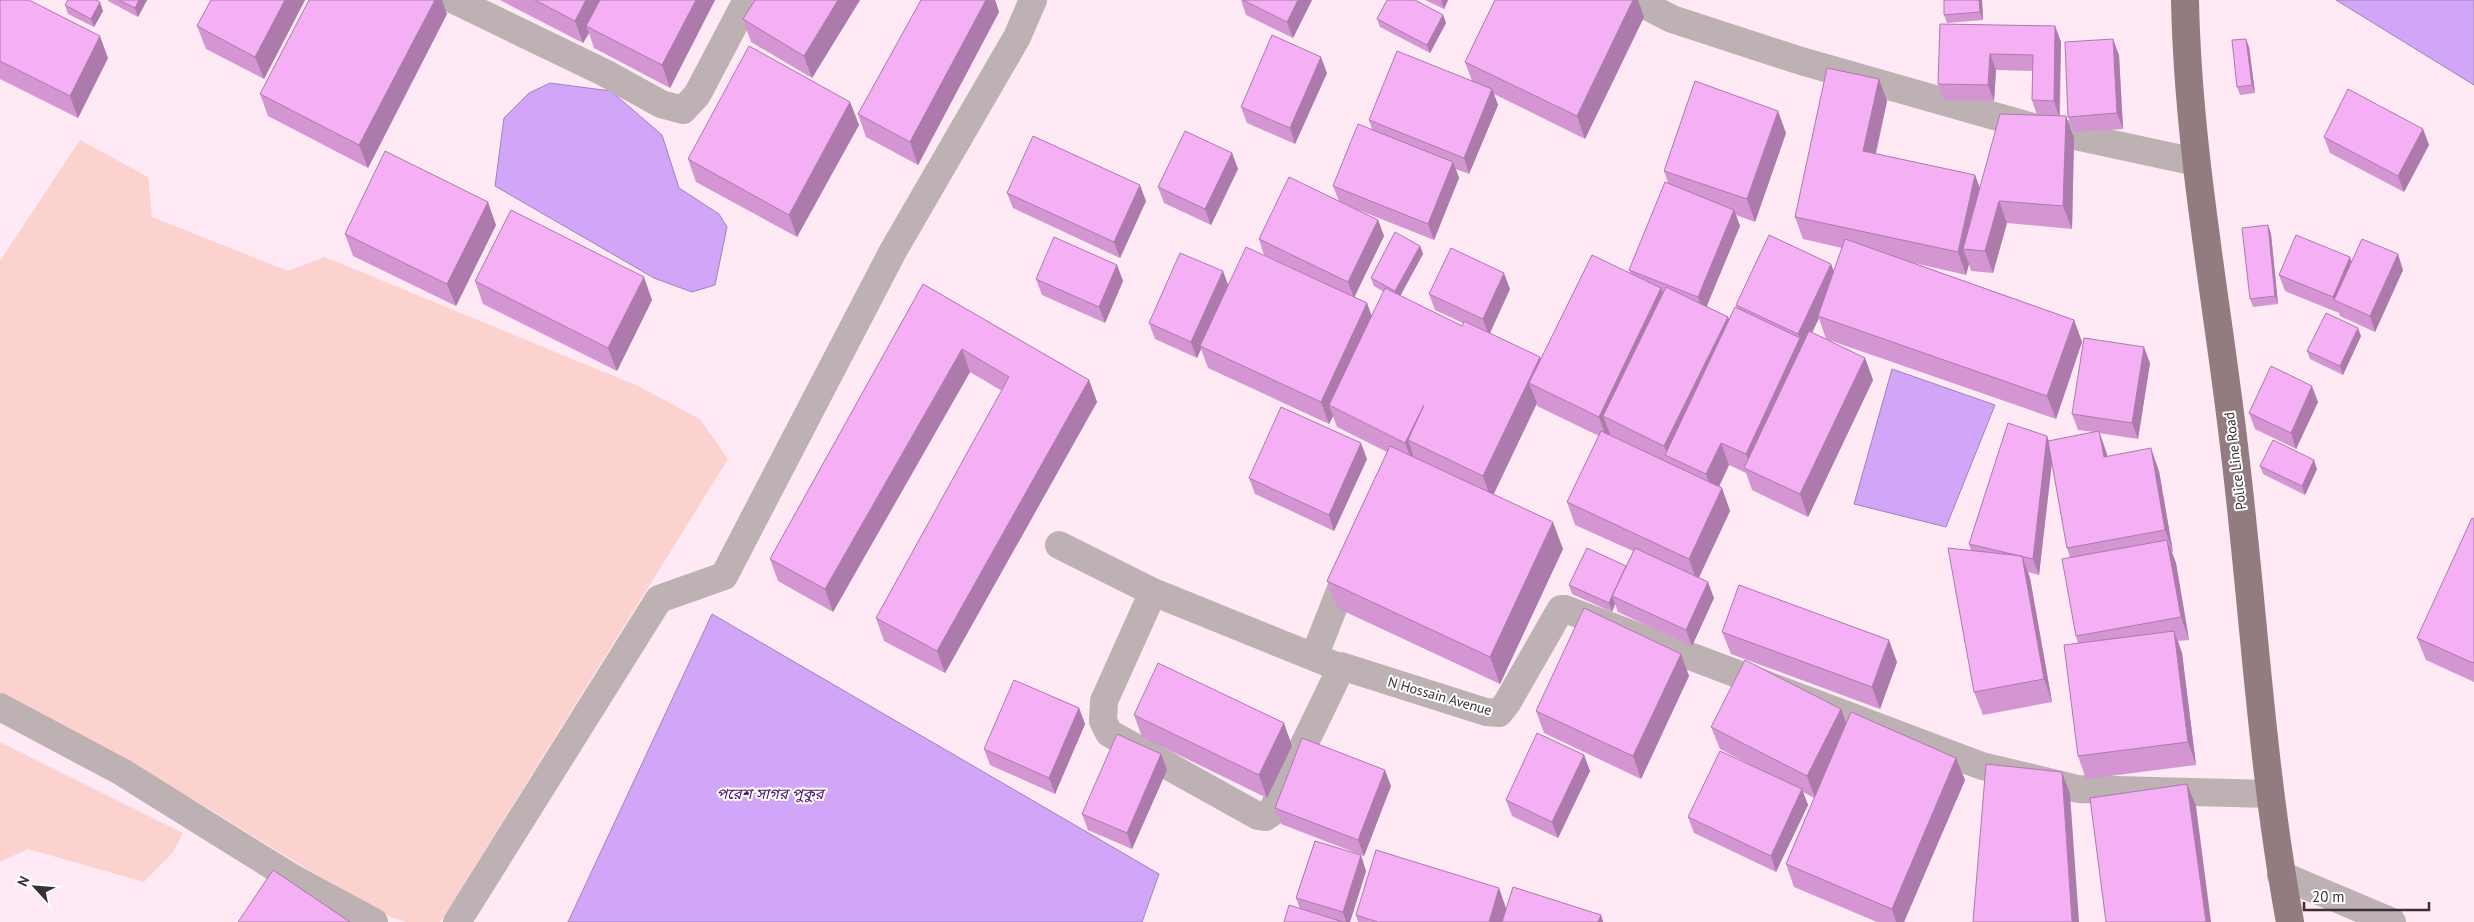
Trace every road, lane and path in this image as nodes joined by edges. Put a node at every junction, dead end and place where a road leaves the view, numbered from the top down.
1 (454, 0) edge
2 (747, 0) edge
3 (1033, 0) edge
4 (1634, 0) edge
5 (2185, 0) edge
6 (2196, 162) junction
7 (1360, 540) edge
8 (1059, 545) dead end
9 (1153, 592) junction
10 (1314, 657) junction
11 (1341, 668) junction
12 (0, 707) edge
13 (2270, 794) junction
14 (2282, 876) junction
15 (374, 922) edge
16 (457, 922) edge
17 (2290, 922) edge
18 (2392, 922) edge

1 - 2 street
3 - 16 street
4 - 6 street
5 - 6 main road, Police Line Road
6 - 13 main road, Police Line Road
7 - 10 street
8 - 9 street, N Hossain Avenue
9 - 10 street, N Hossain Avenue
9 - 11 street
10 - 11 street, N Hossain Avenue
11 - 13 street, N Hossain Avenue
12 - 15 street
13 - 14 main road, Police Line Road
14 - 17 main road, Police Line Road
14 - 18 street

